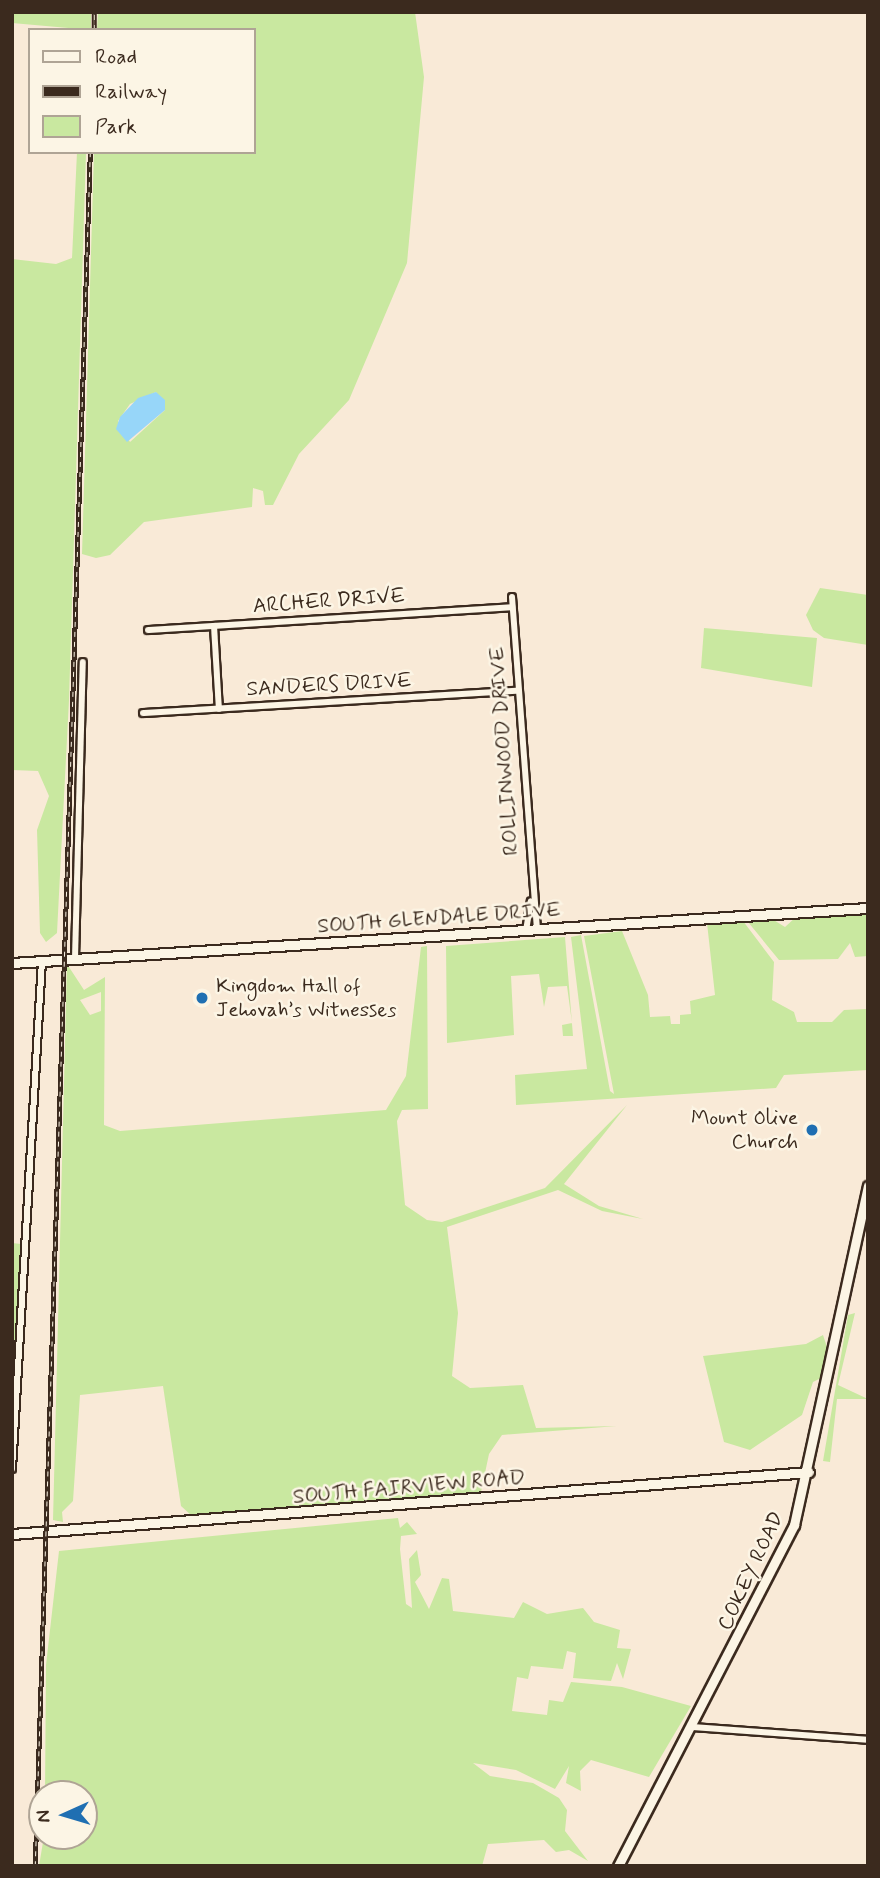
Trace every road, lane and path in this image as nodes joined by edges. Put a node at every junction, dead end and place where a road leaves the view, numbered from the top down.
1 (512, 597) dead end
2 (512, 607) junction
3 (214, 626) junction
4 (148, 630) dead end
5 (83, 662) dead end
6 (517, 691) junction
7 (219, 709) junction
8 (143, 713) dead end
9 (531, 901) junction
10 (868, 908) edge
11 (526, 930) junction
12 (537, 930) junction
13 (75, 958) junction
14 (42, 961) junction
15 (12, 963) edge
16 (868, 1185) edge
17 (12, 1469) edge
18 (809, 1472) junction
19 (12, 1534) edge
20 (692, 1727) junction
21 (868, 1740) edge
22 (618, 1866) edge

1 - 2 street, ROLLINWOOD DRIVE
2 - 3 street, ARCHER DRIVE
2 - 6 street, ROLLINWOOD DRIVE
3 - 4 street, ARCHER DRIVE
3 - 7 street
5 - 13 street
6 - 7 street, SANDERS DRIVE
6 - 9 street, ROLLINWOOD DRIVE
7 - 8 street, SANDERS DRIVE
9 - 11 street, ROLLINWOOD DRIVE
9 - 12 street, ROLLINWOOD DRIVE
10 - 12 street, SOUTH GLENDALE DRIVE
11 - 12 street, SOUTH GLENDALE DRIVE
11 - 13 street, SOUTH GLENDALE DRIVE
13 - 14 street, SOUTH GLENDALE DRIVE
14 - 15 street, SOUTH GLENDALE DRIVE
14 - 17 street
16 - 18 street, COKEY ROAD
18 - 19 street, SOUTH FAIRVIEW ROAD
18 - 20 street, COKEY ROAD
20 - 21 street
20 - 22 street, COKEY ROAD

